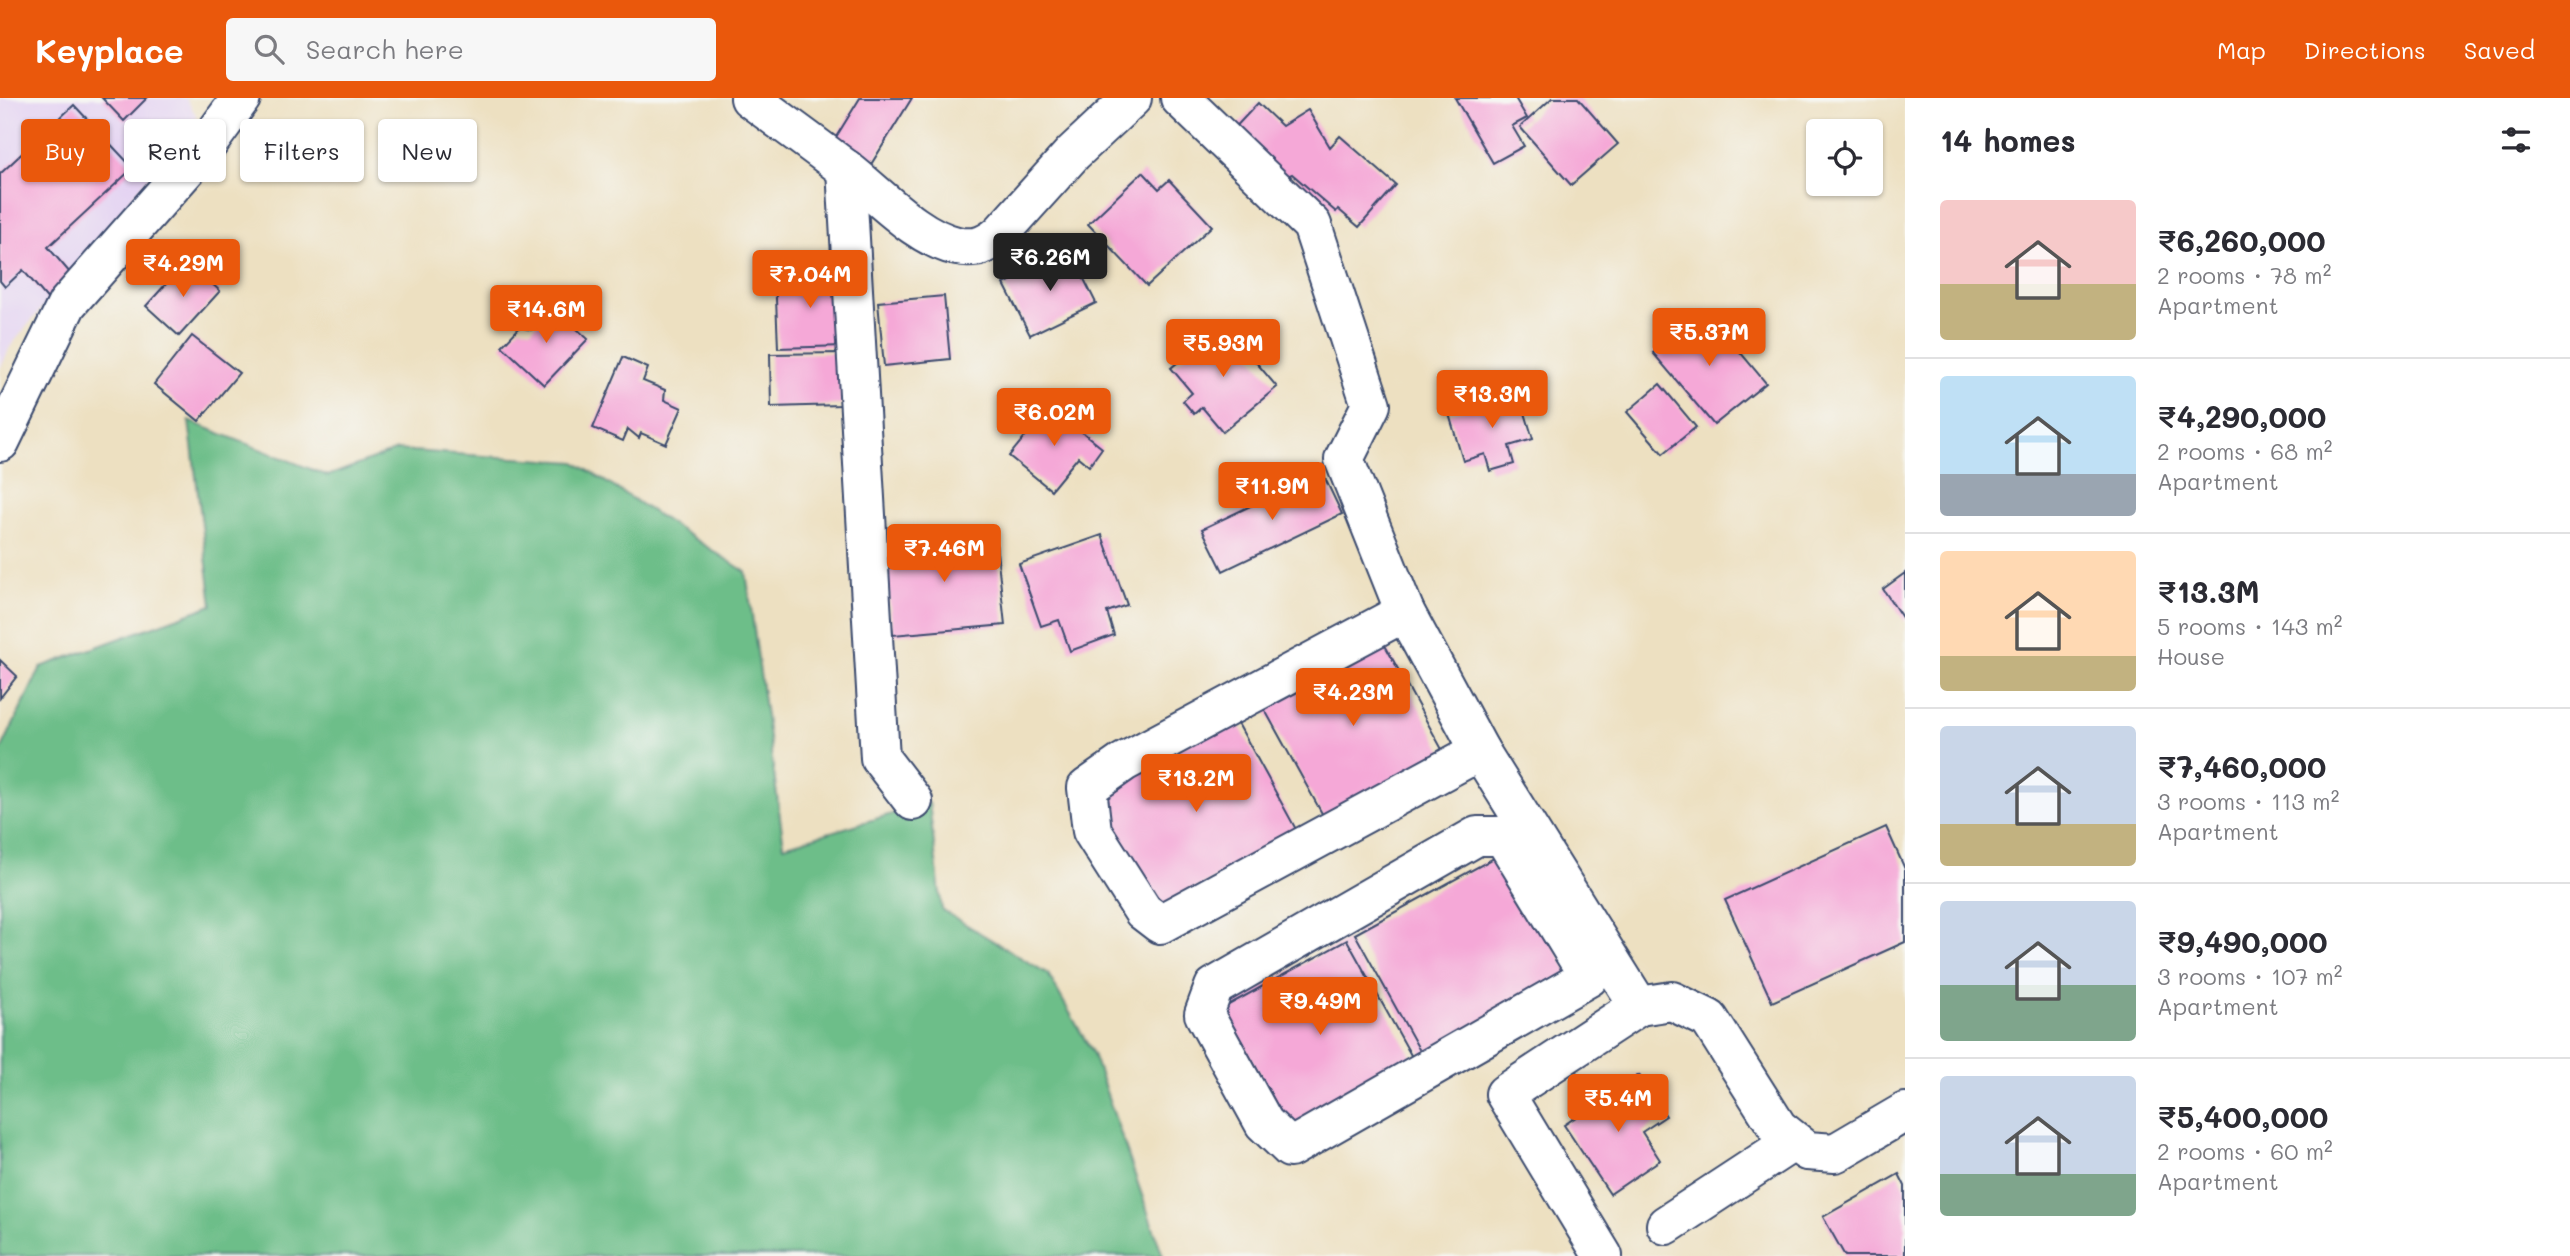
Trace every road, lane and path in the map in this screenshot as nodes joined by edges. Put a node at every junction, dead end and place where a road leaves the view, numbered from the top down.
1 (750, 98) edge
2 (1132, 98) edge
3 (1180, 98) edge
4 (230, 102) edge
5 (846, 169) junction
6 (0, 442) edge
7 (1405, 612) junction
8 (1480, 751) junction
9 (913, 801) dead end
10 (1600, 970) junction
11 (1639, 1006) junction
12 (1905, 1112) edge
13 (1794, 1141) junction
14 (1666, 1224) dead end
15 (1603, 1256) edge

1 - 5 street
2 - 5 street
3 - 7 street
4 - 6 street
5 - 9 street
7 - 8 street
7 - 8 street
8 - 10 street
10 - 10 street
10 - 11 street
11 - 13 street
11 - 15 street
12 - 13 street
13 - 14 street

